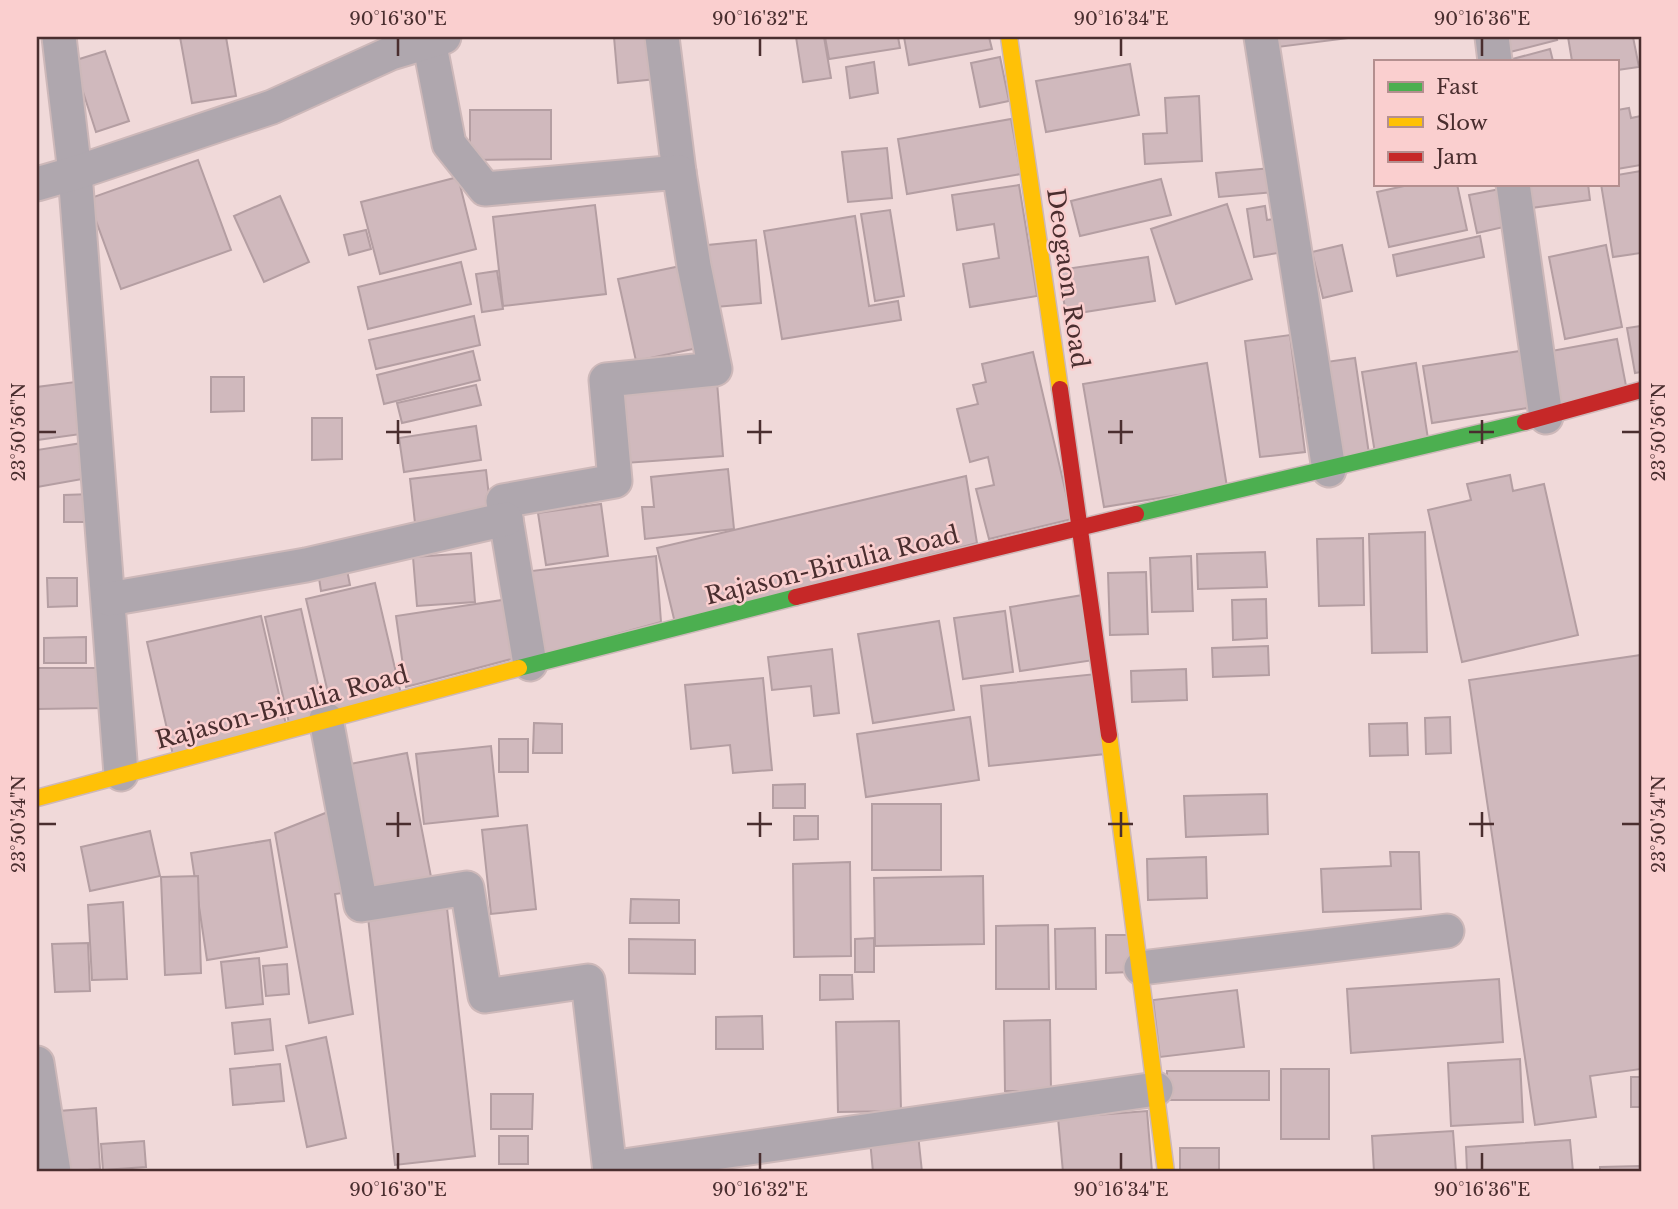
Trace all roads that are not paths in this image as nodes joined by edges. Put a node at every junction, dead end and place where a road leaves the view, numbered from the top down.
1 (59, 37) edge
2 (662, 37) edge
3 (1009, 37) edge
4 (1261, 37) edge
5 (1492, 37) edge
6 (436, 39) edge
7 (1495, 60) edge
8 (679, 172) junction
9 (75, 173) junction
10 (37, 184) edge
11 (1513, 186) edge
12 (1641, 390) edge
13 (1546, 417) junction
14 (1329, 470) junction
15 (506, 519) junction
16 (1082, 526) junction
17 (109, 599) junction
18 (530, 664) junction
19 (326, 719) junction
20 (121, 774) junction
21 (37, 798) edge
22 (1447, 931) dead end
23 (1141, 968) junction
24 (37, 1063) edge
25 (1156, 1089) junction
26 (610, 1170) edge
27 (54, 1172) edge
28 (1166, 1172) edge

1 - 9 street
2 - 8 street
3 - 16 street, Deogaon Road
4 - 14 street
5 - 7 street
6 - 8 street
6 - 9 street
8 - 15 street
9 - 10 street
9 - 17 street
11 - 13 street
12 - 13 street, Rajason-Birulia Road
13 - 14 street, Rajason-Birulia Road
14 - 16 street, Rajason-Birulia Road
15 - 17 street
15 - 18 street
16 - 18 street, Rajason-Birulia Road
16 - 23 street, Deogaon Road
17 - 20 street
18 - 19 street, Rajason-Birulia Road
19 - 20 street, Rajason-Birulia Road
19 - 26 street
20 - 21 street, Rajason-Birulia Road
22 - 23 street
23 - 25 street, Deogaon Road
24 - 27 street
25 - 26 street
25 - 28 street, Deogaon Road

